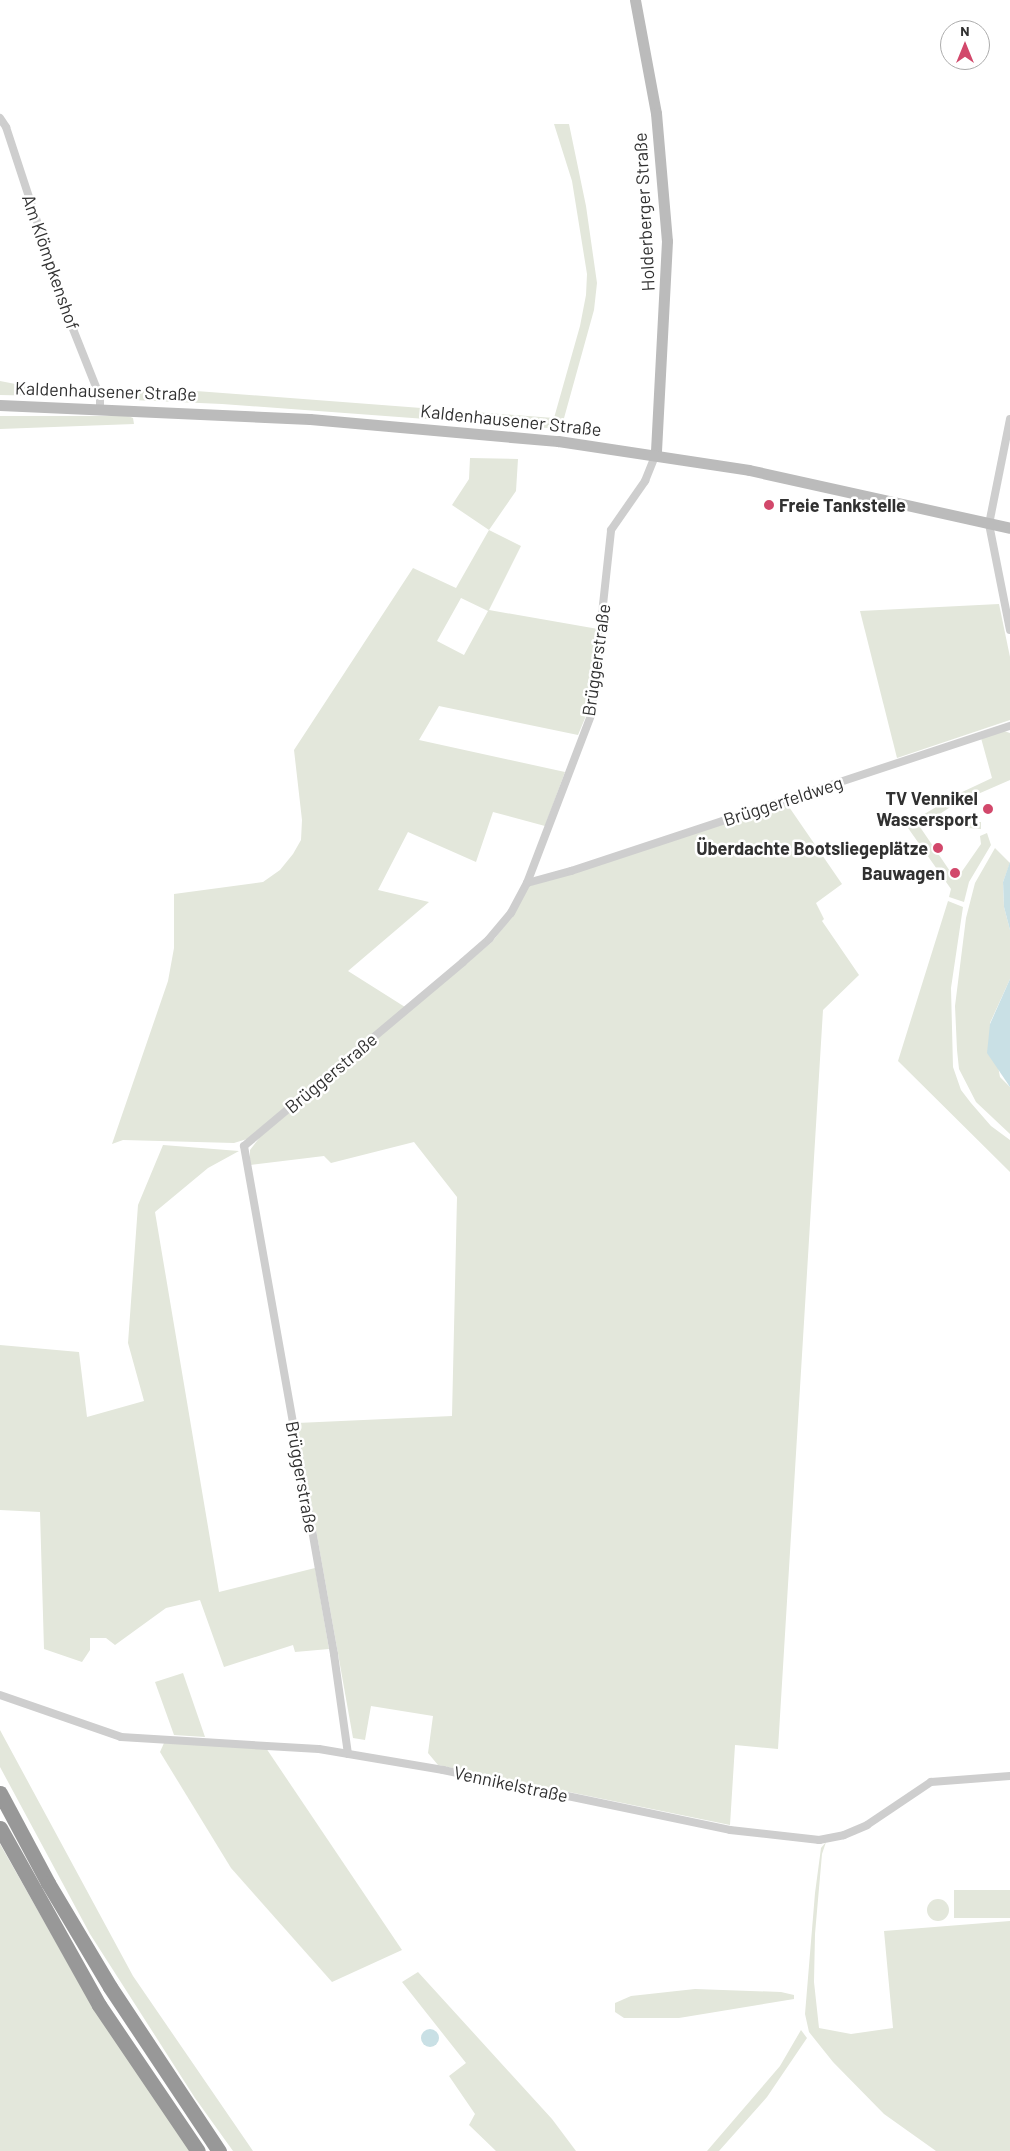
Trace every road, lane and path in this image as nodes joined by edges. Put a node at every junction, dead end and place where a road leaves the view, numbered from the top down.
1 (634, 0) edge
2 (0, 118) edge
3 (0, 405) edge
4 (100, 407) junction
5 (1010, 419) edge
6 (656, 454) junction
7 (989, 524) junction
8 (1010, 528) edge
9 (1010, 630) edge
10 (1010, 726) edge
11 (527, 883) junction
12 (0, 1695) edge
13 (348, 1754) junction
14 (1010, 1776) edge
15 (0, 1793) edge
16 (0, 1828) edge
17 (198, 2151) edge
18 (219, 2151) edge

1 - 6 main road, Holderberger Straße
2 - 4 street, Am Klömpkenshof
3 - 4 main road, Kaldenhausener Straße
4 - 6 main road, Kaldenhausener Straße
5 - 7 street
6 - 7 main road, Kaldenhausener Straße
6 - 11 street, Brüggerstraße
7 - 8 main road, Kaldenhausener Straße
7 - 9 street
10 - 11 street, Brüggerfeldweg
11 - 13 street, Brüggerstraße
12 - 13 street, Vennikelstraße
13 - 14 street, Vennikelstraße
15 - 18 highway
16 - 17 highway

